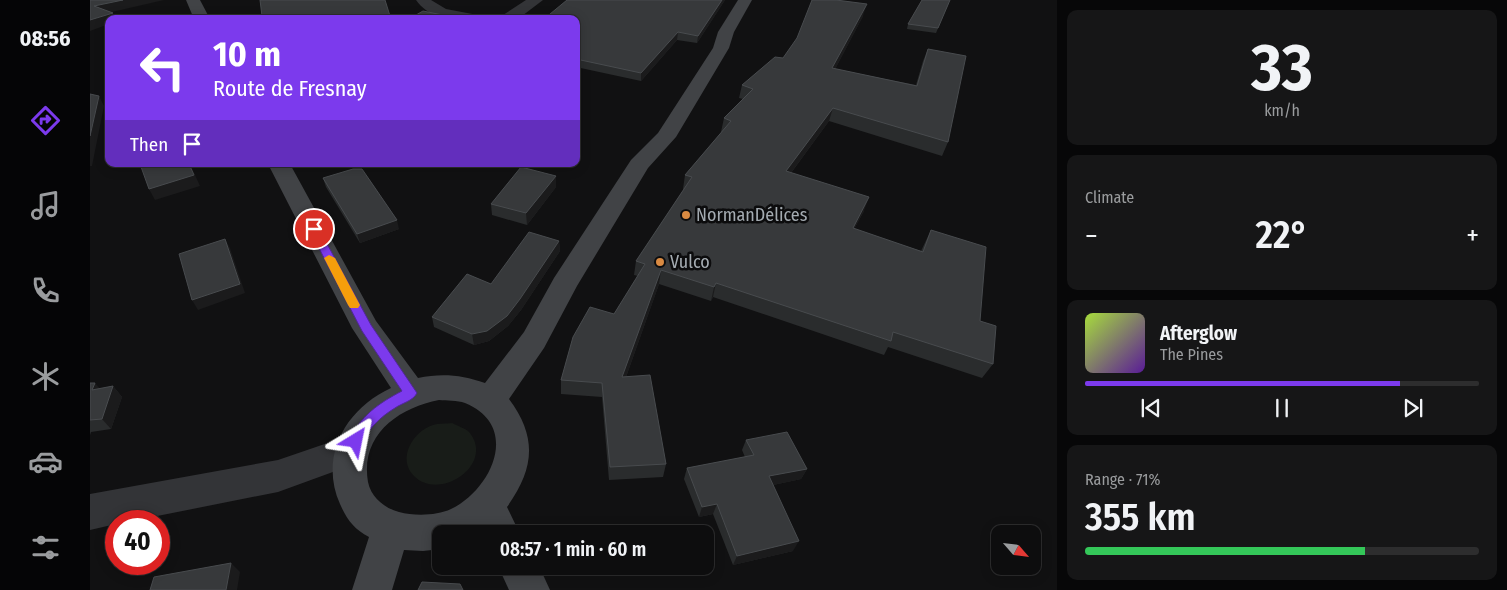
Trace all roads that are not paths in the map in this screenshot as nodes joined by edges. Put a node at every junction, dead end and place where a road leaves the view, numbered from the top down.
1 (192, 0) edge
2 (423, 0) edge
3 (536, 0) edge
4 (745, 0) edge
5 (200, 15) edge
6 (459, 15) edge
7 (514, 15) edge
8 (281, 167) edge
9 (411, 393) junction
10 (490, 401) junction
11 (351, 450) junction
12 (90, 512) edge
13 (494, 520) edge
14 (391, 529) junction
15 (522, 575) edge
16 (372, 590) edge
17 (530, 590) edge

1 - 5 street
2 - 6 street
3 - 7 street
4 - 10 street
8 - 9 street
9 - 10 street
9 - 11 street
10 - 13 street
11 - 12 street
11 - 14 street
13 - 14 street
14 - 16 street
15 - 17 street

